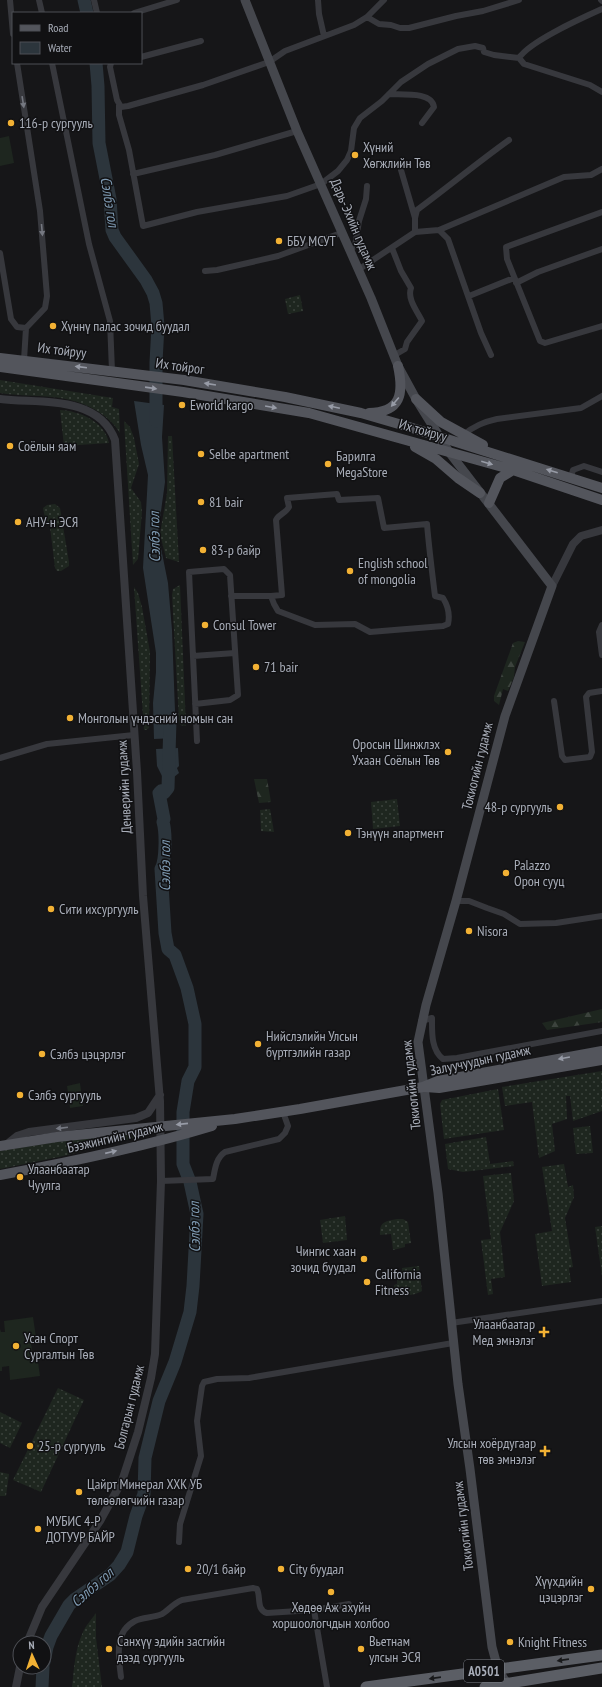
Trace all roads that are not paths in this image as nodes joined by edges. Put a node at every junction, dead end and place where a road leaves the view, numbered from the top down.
1 (10, 0) edge
2 (39, 0) edge
3 (94, 0) edge
4 (177, 0) edge
5 (245, 0) edge
6 (318, 0) edge
7 (384, 0) edge
8 (519, 0) edge
9 (602, 9) edge
10 (42, 12) edge
11 (97, 12) edge
12 (137, 12) edge
13 (367, 17) junction
14 (12, 23) edge
15 (324, 36) junction
16 (201, 41) dead end
17 (142, 57) edge
18 (519, 58) junction
19 (269, 62) junction
20 (17, 64) edge
21 (52, 64) edge
22 (111, 64) edge
23 (602, 92) edge
24 (389, 94) junction
25 (120, 105) junction
26 (422, 123) dead end
27 (297, 131) junction
28 (509, 140) dead end
29 (400, 170) dead end
30 (602, 170) edge
31 (133, 174) junction
32 (321, 184) junction
33 (367, 186) dead end
34 (602, 212) edge
35 (415, 218) junction
36 (439, 230) junction
37 (416, 232) junction
38 (341, 233) junction
39 (392, 248) junction
40 (602, 249) edge
41 (349, 250) junction
42 (0, 253) edge
43 (358, 270) junction
44 (205, 271) dead end
45 (515, 280) junction
46 (469, 296) junction
47 (602, 326) edge
48 (26, 328) junction
49 (491, 355) dead end
50 (393, 356) junction
51 (0, 358) edge
52 (24, 360) junction
53 (398, 366) junction
54 (0, 367) edge
55 (116, 371) junction
56 (120, 383) joint
57 (236, 388) joint
58 (602, 396) edge
59 (0, 399) edge
60 (416, 399) junction
61 (233, 400) joint
62 (362, 413) junction
63 (463, 435) junction
64 (439, 436) junction
65 (399, 438) junction
66 (449, 452) junction
67 (506, 458) junction
68 (513, 470) junction
69 (602, 472) edge
70 (571, 477) junction
71 (602, 488) edge
72 (480, 493) junction
73 (602, 500) edge
74 (489, 503) junction
75 (602, 530) edge
76 (552, 586) junction
77 (231, 596) junction
78 (271, 596) junction
79 (602, 624) edge
80 (234, 653) junction
81 (602, 655) edge
82 (193, 656) junction
83 (602, 691) edge
84 (554, 701) dead end
85 (195, 704) junction
86 (134, 734) junction
87 (197, 741) dead end
88 (0, 758) edge
89 (456, 901) junction
90 (602, 916) edge
91 (421, 1021) junction
92 (602, 1031) edge
93 (602, 1051) edge
94 (602, 1060) edge
95 (423, 1087) junction
96 (160, 1095) junction
97 (283, 1112) junction
98 (235, 1119) junction
99 (4, 1145) edge
100 (161, 1150) joint
101 (0, 1175) edge
102 (165, 1180) junction
103 (602, 1301) edge
104 (451, 1323) junction
105 (453, 1343) junction
106 (179, 1542) dead end
107 (349, 1604) dead end
108 (314, 1610) junction
109 (30, 1635) edge
110 (602, 1655) edge
111 (602, 1668) edge
112 (498, 1669) junction
113 (18, 1675) edge
114 (120, 1677) dead end
115 (536, 1683) edge
116 (508, 1685) edge
117 (16, 1687) edge
118 (327, 1687) edge
119 (366, 1687) edge
120 (485, 1687) edge

1 - 14 street
2 - 10 street
3 - 11 street
4 - 12 street
5 - 19 main road, Дарь-Эхийн гудамж
6 - 15 street
7 - 13 street
8 - 13 street
9 - 18 street
13 - 15 street
15 - 19 street
16 - 17 street
18 - 23 street
18 - 24 street
19 - 25 street
19 - 27 main road, Дарь-Эхийн гудамж
20 -> 48 street
21 - 55 street
22 - 25 street
24 - 26 street
24 - 32 street
25 - 31 street
27 - 31 street
27 - 32 main road, Дарь-Эхийн гудамж
28 - 35 street
29 - 35 street
30 - 36 street
31 - 32 street
32 - 38 main road, Дарь-Эхийн гудамж
33 - 41 street
34 - 45 street
35 - 37 street
36 - 37 street
36 - 46 street
37 - 39 street
38 - 41 main road, Дарь-Эхийн гудамж
38 - 44 street
39 - 43 street
39 - 50 street
40 - 45 street
41 - 43 main road, Дарь-Эхийн гудамж
42 - 48 street
43 - 50 main road, Дарь-Эхийн гудамж
45 - 46 street
45 - 47 street
46 - 49 street
48 - 52 street
50 - 53 main road, Дарь-Эхийн гудамж
51 - 52 main road, Их тойруу
55 -> 52 main road, Их тойруу
53 - 60 main road, Дарь-Эхийн гудамж
53 -> 62 main road
54 - 56 main road, Их тойруу
57 -> 55 main road, Их тойрог
56 -> 61 main road, Их тойрог
62 -> 57 main road, Их тойруу
58 - 63 street
59 - 86 street, Денверийн гудамж
60 - 63 main road
60 - 64 main road, Дарь-Эхийн гудамж
61 -> 65 main road, Их тойруу
62 - 64 main road, Их тойруу
63 - 67 main road
64 - 66 main road, Дарь-Эхийн гудамж
64 - 67 main road, Их тойруу
65 - 66 main road, Их тойруу
65 - 72 main road
66 -> 68 main road, Их тойруу
66 - 72 main road
70 -> 67 main road, Их тойруу
68 - 73 main road, Их тойруу
68 - 74 main road
69 - 70 street
70 - 71 main road, Их тойруу
72 - 74 main road
74 - 76 main road
75 - 76 street
76 - 89 main road, Токиогийн гудамж
77 - 78 street
77 - 80 street
77 - 82 street
78 - 78 street
79 - 81 street
80 - 82 street
80 - 85 street
82 - 85 street
83 - 84 street
85 - 87 street
86 - 88 street
86 - 96 street, Денверийн гудамж
89 - 90 street
89 - 91 main road, Токиогийн гудамж
91 - 92 street
91 - 95 main road, Токиогийн гудамж
93 -> 95 main road, Залуучуудын гудамж
94 - 95 main road, Залуучуудын гудамж
95 - 97 main road, Бээжингийн гудамж
95 - 104 main road, Токиогийн гудамж
96 -> 99 street
96 - 100 street, Денверийн гудамж
97 - 98 main road, Бээжингийн гудамж
97 - 102 street
98 -> 99 main road, Бээжингийн гудамж
101 -> 98 main road, Бээжингийн гудамж
100 - 102 street, Болгарын гудамж
102 - 109 street, Болгарын гудамж
103 - 104 street
104 - 105 main road, Токиогийн гудамж
105 - 106 street
105 - 112 main road, Токиогийн гудамж
107 - 108 street
108 - 114 street
108 - 118 street
110 -> 112 highway, A0501
111 - 115 highway, A0501
112 - 116 main road, Токиогийн гудамж
112 -> 119 highway, A0501
113 - 117 street
115 - 116 highway, A0501
116 - 120 highway, A0501

